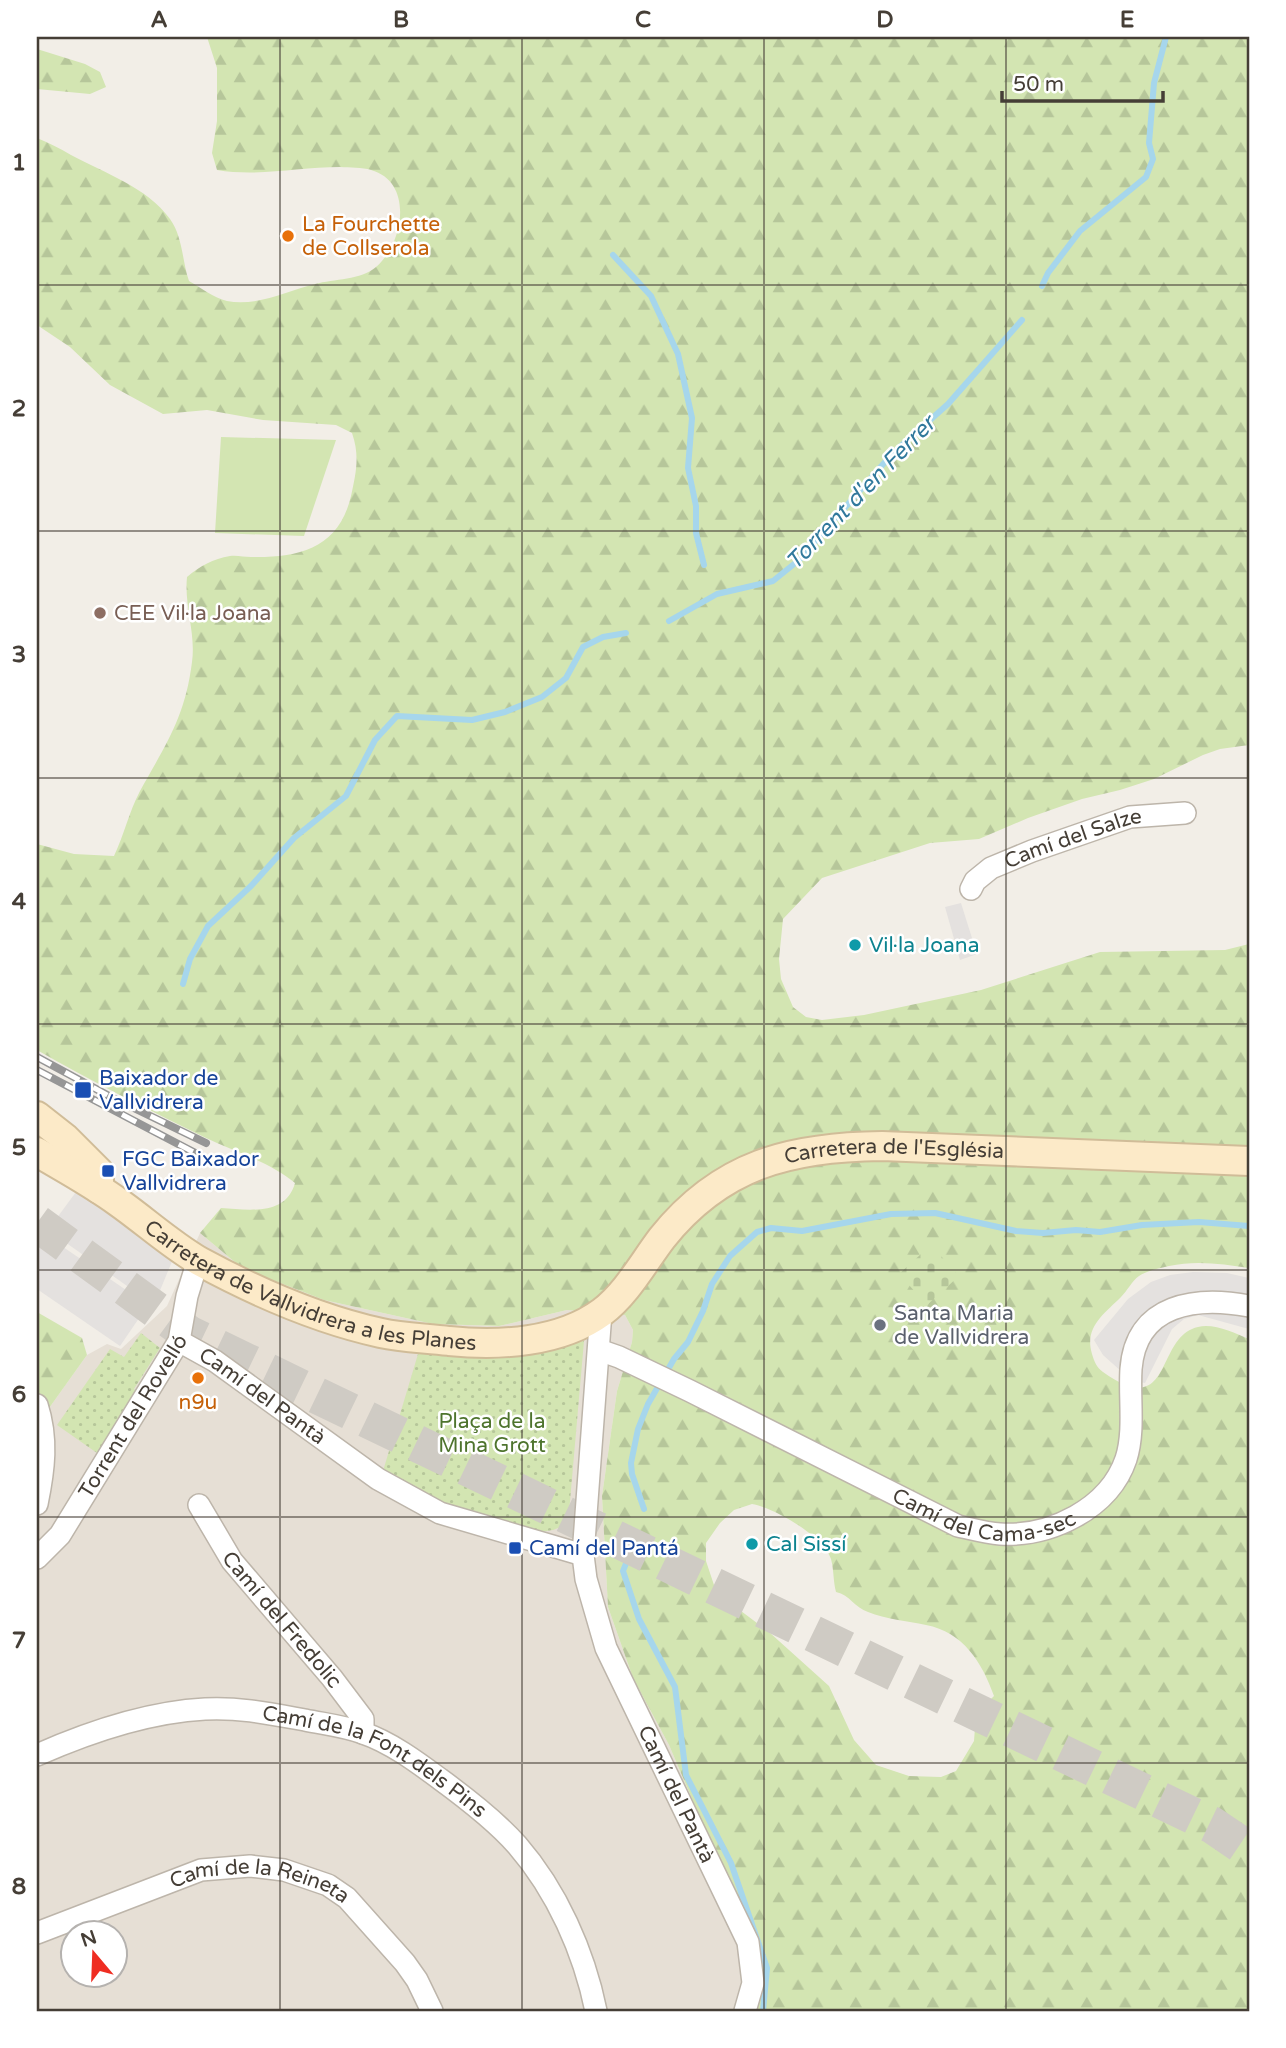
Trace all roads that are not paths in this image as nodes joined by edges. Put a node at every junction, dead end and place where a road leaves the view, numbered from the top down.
1 (1185, 813) dead end
2 (971, 889) dead end
3 (37, 1116) edge
4 (37, 1152) edge
5 (1249, 1161) edge
6 (99, 1189) junction
7 (198, 1260) junction
8 (1249, 1306) edge
9 (601, 1312) junction
10 (179, 1341) junction
11 (600, 1350) junction
12 (37, 1405) edge
13 (37, 1504) edge
14 (199, 1505) dead end
15 (583, 1555) junction
16 (37, 1558) edge
17 (363, 1733) junction
18 (37, 1755) edge
19 (37, 1933) edge
20 (432, 2011) edge
21 (596, 2011) edge
22 (745, 2011) edge

1 - 2 street, Camí del Salze
3 - 6 main road
4 - 6 main road, Carretera de Vallvidrera a les Planes
5 - 9 main road, Carretera de l'Església
6 - 7 main road, Carretera de Vallvidrera a les Planes
7 - 9 main road, Carretera de Vallvidrera a les Planes
7 - 10 street, Torrent del Rovelló
8 - 11 street, Camí del Cama-sec
9 - 11 street
10 - 15 street, Camí del Pantà
10 - 16 street, Torrent del Rovelló
11 - 15 street
12 - 13 street
14 - 17 street, Camí del Fredolic
15 - 22 street, Camí del Pantà
17 - 18 street, Camí de la Font dels Pins
17 - 21 street, Camí de la Font dels Pins
19 - 20 street, Camí de la Reineta

